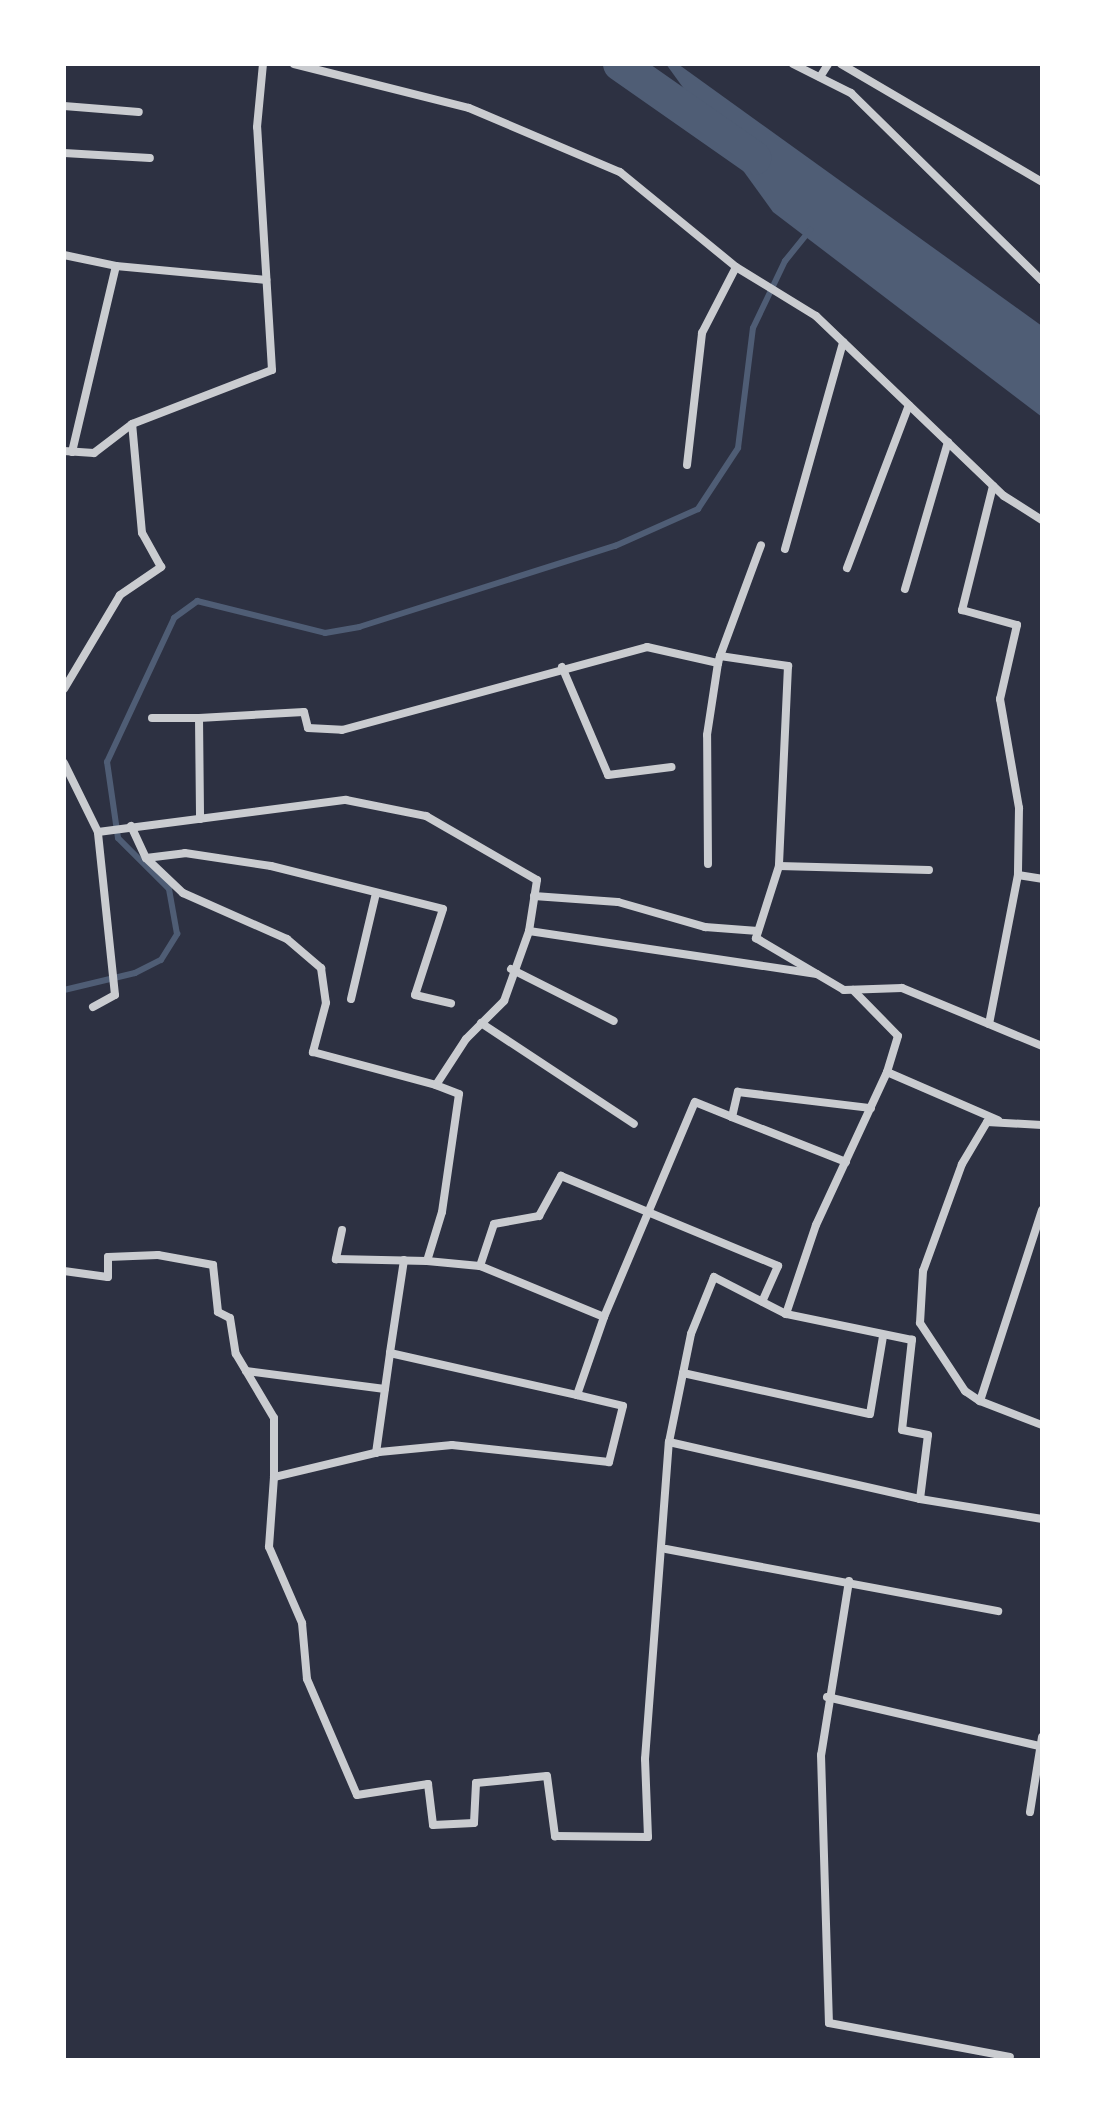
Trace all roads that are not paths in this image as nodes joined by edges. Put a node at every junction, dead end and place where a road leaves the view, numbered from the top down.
1 (263, 64) edge
2 (294, 64) edge
3 (793, 64) edge
4 (828, 64) edge
5 (841, 64) edge
6 (820, 77) junction
7 (64, 106) edge
8 (139, 112) dead end
9 (64, 153) edge
10 (150, 158) dead end
11 (1042, 182) edge
12 (64, 255) edge
13 (116, 266) junction
14 (736, 267) junction
15 (266, 280) junction
16 (1042, 281) edge
17 (843, 342) junction
18 (909, 405) junction
19 (132, 424) junction
20 (948, 442) junction
21 (68, 451) edge
22 (687, 465) dead end
23 (993, 486) junction
24 (1042, 520) edge
25 (761, 545) dead end
26 (785, 549) dead end
27 (847, 568) dead end
28 (905, 589) dead end
29 (719, 660) junction
30 (562, 667) junction
31 (64, 689) edge
32 (152, 718) dead end
33 (199, 718) junction
34 (64, 763) edge
35 (672, 767) dead end
36 (68, 784) edge
37 (200, 819) junction
38 (131, 826) junction
39 (98, 832) junction
40 (146, 858) junction
41 (708, 864) dead end
42 (779, 866) junction
43 (929, 870) dead end
44 (1018, 875) junction
45 (1042, 879) edge
46 (376, 893) junction
47 (534, 896) junction
48 (529, 931) junction
49 (758, 931) junction
50 (511, 969) junction
51 (817, 974) junction
52 (853, 990) junction
53 (351, 999) dead end
54 (451, 1003) dead end
55 (93, 1007) dead end
56 (614, 1021) dead end
57 (481, 1023) junction
58 (989, 1024) junction
59 (1042, 1046) edge
60 (887, 1072) junction
61 (436, 1085) junction
62 (871, 1108) junction
63 (732, 1117) junction
64 (1005, 1123) junction
65 (634, 1124) dead end
66 (1042, 1125) edge
67 (846, 1162) junction
68 (1042, 1210) edge
69 (653, 1214) junction
70 (342, 1230) dead end
71 (404, 1260) junction
72 (427, 1261) junction
73 (480, 1266) junction
74 (64, 1271) edge
75 (762, 1302) junction
76 (786, 1314) junction
77 (604, 1317) junction
78 (883, 1336) junction
79 (390, 1353) junction
80 (246, 1371) junction
81 (683, 1373) junction
82 (385, 1389) junction
83 (577, 1395) junction
84 (980, 1401) junction
85 (1042, 1428) edge
86 (669, 1442) junction
87 (376, 1453) junction
88 (274, 1477) junction
89 (920, 1499) junction
90 (1042, 1519) edge
91 (666, 1549) junction
92 (849, 1581) junction
93 (998, 1611) dead end
94 (827, 1697) junction
95 (1041, 1741) edge
96 (1037, 1795) edge
97 (1030, 1812) dead end
98 (1010, 2057) dead end

1 - 15 street
2 - 14 street
3 - 6 street
4 - 6 street
5 - 11 street
6 - 16 street
7 - 8 street
9 - 10 street
12 - 13 street
13 - 15 street
13 - 21 street
14 - 17 street
14 - 22 street
15 - 19 street
17 - 18 street
17 - 26 street
18 - 20 street
18 - 27 street
19 - 21 street
19 - 31 street
20 - 23 street
20 - 28 street
23 - 24 street
23 - 44 street
25 - 29 street
29 - 30 street
29 - 41 street
29 - 42 street
30 - 33 street
30 - 35 street
32 - 33 street
33 - 37 street
34 - 36 street
36 - 39 street
37 - 38 street
37 - 47 street
38 - 39 street
38 - 40 street
39 - 55 street
40 - 46 street
40 - 61 street
42 - 43 street
42 - 49 street
44 - 45 street
44 - 58 street
46 - 53 street
46 - 54 street
47 - 48 street
47 - 49 street
48 - 50 street
48 - 51 street
49 - 51 street
50 - 56 street
50 - 57 street
51 - 52 street
52 - 58 street
52 - 60 street
57 - 61 street
57 - 65 street
58 - 59 street
60 - 62 street
60 - 64 street
61 - 72 street
62 - 63 street
62 - 67 street
63 - 67 street
63 - 69 street
64 - 66 street
64 - 84 street
67 - 76 street
68 - 84 street
69 - 73 street
69 - 75 street
69 - 77 street
70 - 71 street
71 - 72 street
71 - 79 street
72 - 73 street
73 - 77 street
74 - 80 street
75 - 76 street
75 - 81 street
76 - 78 street
77 - 83 street
78 - 81 street
78 - 89 street
79 - 82 street
79 - 83 street
80 - 82 street
80 - 88 street
81 - 86 street
82 - 87 street
83 - 87 street
84 - 85 street
86 - 89 street
86 - 91 street
87 - 88 street
88 - 91 street
89 - 90 street
91 - 92 street
92 - 93 street
92 - 94 street
94 - 95 street
94 - 98 street
95 - 96 street
96 - 97 street

